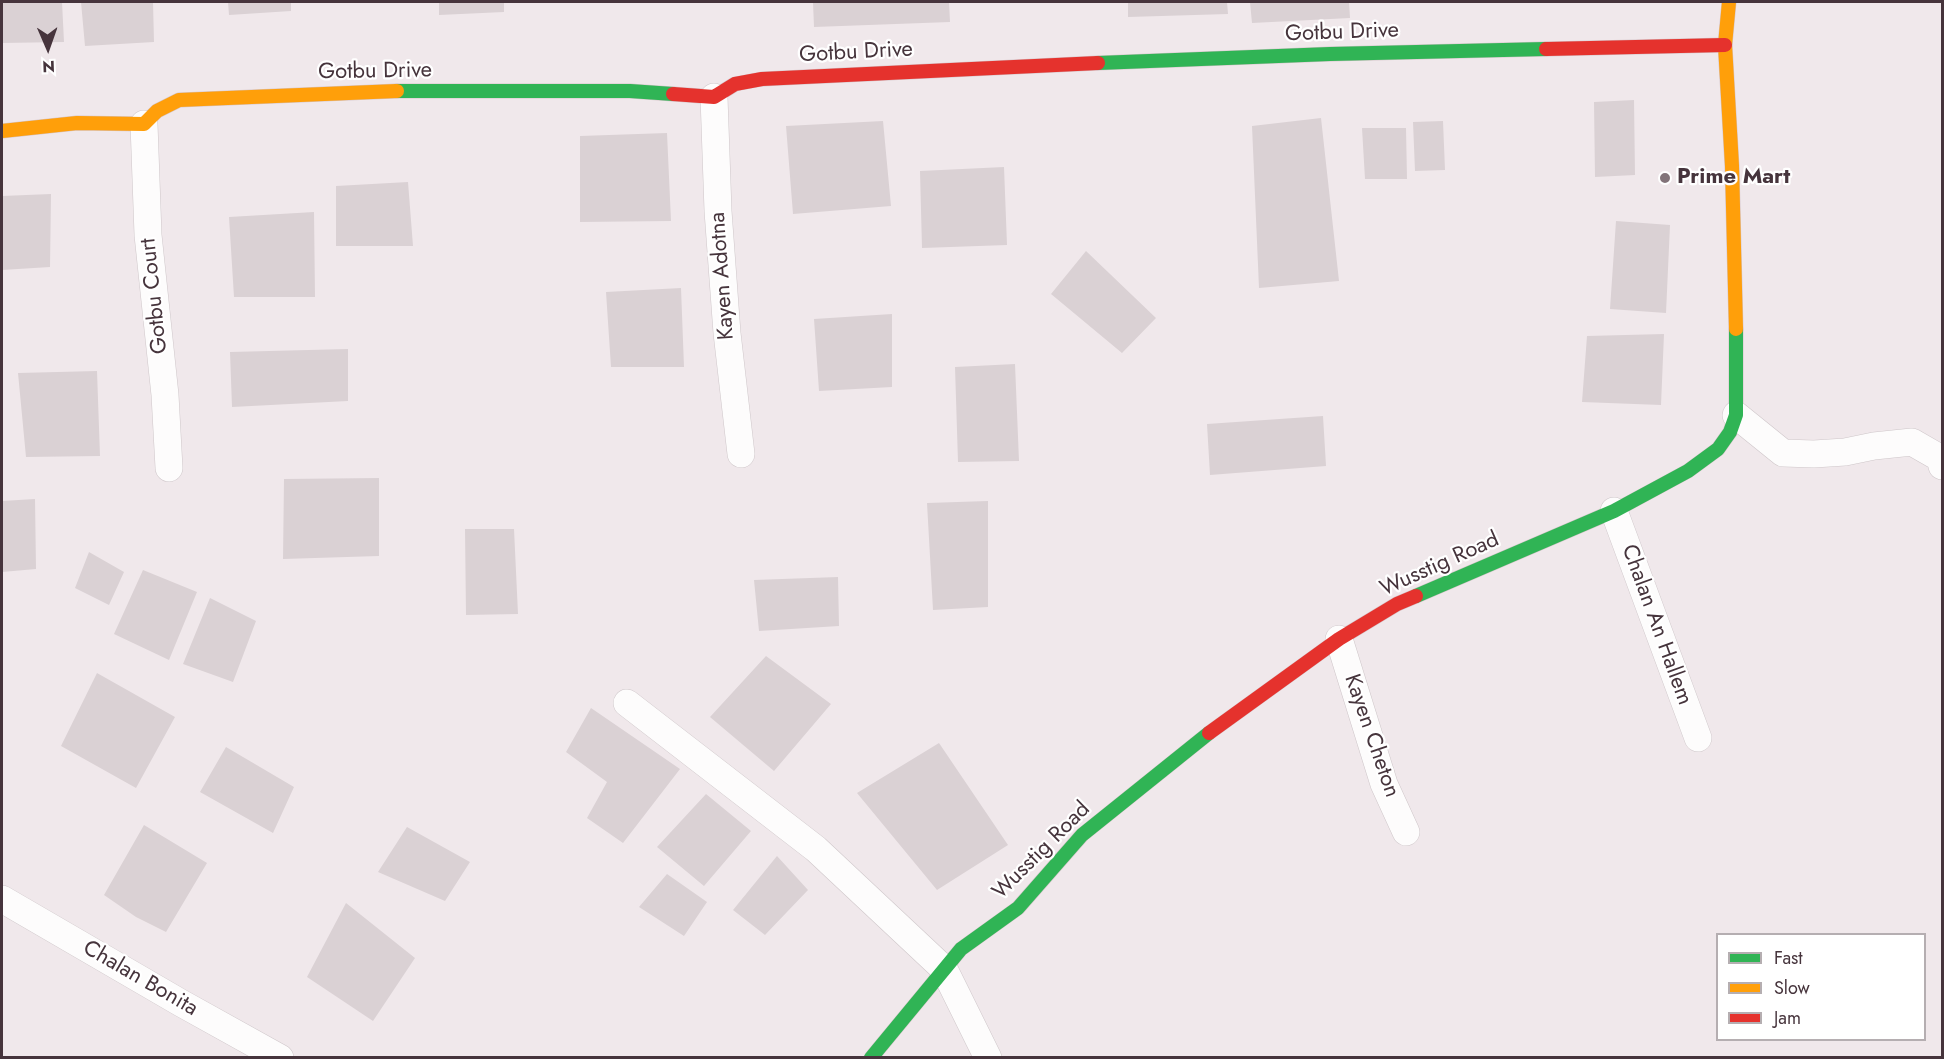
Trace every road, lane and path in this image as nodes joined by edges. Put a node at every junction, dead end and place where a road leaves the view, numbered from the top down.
1 (1729, 2) edge
2 (1725, 45) junction
3 (714, 97) junction
4 (144, 124) junction
5 (2, 131) edge
6 (1736, 415) junction
7 (741, 454) dead end
8 (1942, 466) edge
9 (169, 468) dead end
10 (1614, 511) junction
11 (1339, 639) junction
12 (627, 703) dead end
13 (1698, 738) dead end
14 (1406, 832) dead end
15 (2, 899) edge
16 (944, 969) junction
17 (279, 1058) edge
18 (872, 1058) edge
19 (988, 1058) edge

1 - 2 street, Wusstig Road
2 - 3 street, Gotbu Drive
2 - 6 street, Wusstig Road
3 - 4 street, Gotbu Drive
3 - 7 street, Kayen Adotna
4 - 5 street
4 - 9 street, Gotbu Court
6 - 8 street
6 - 10 street, Wusstig Road
10 - 11 street, Wusstig Road
10 - 13 street, Chalan An Hallem
11 - 14 street, Kayen Cheton
11 - 16 street, Wusstig Road
12 - 16 street
15 - 17 street, Chalan Bonita
16 - 18 street, Wusstig Road
16 - 19 street

